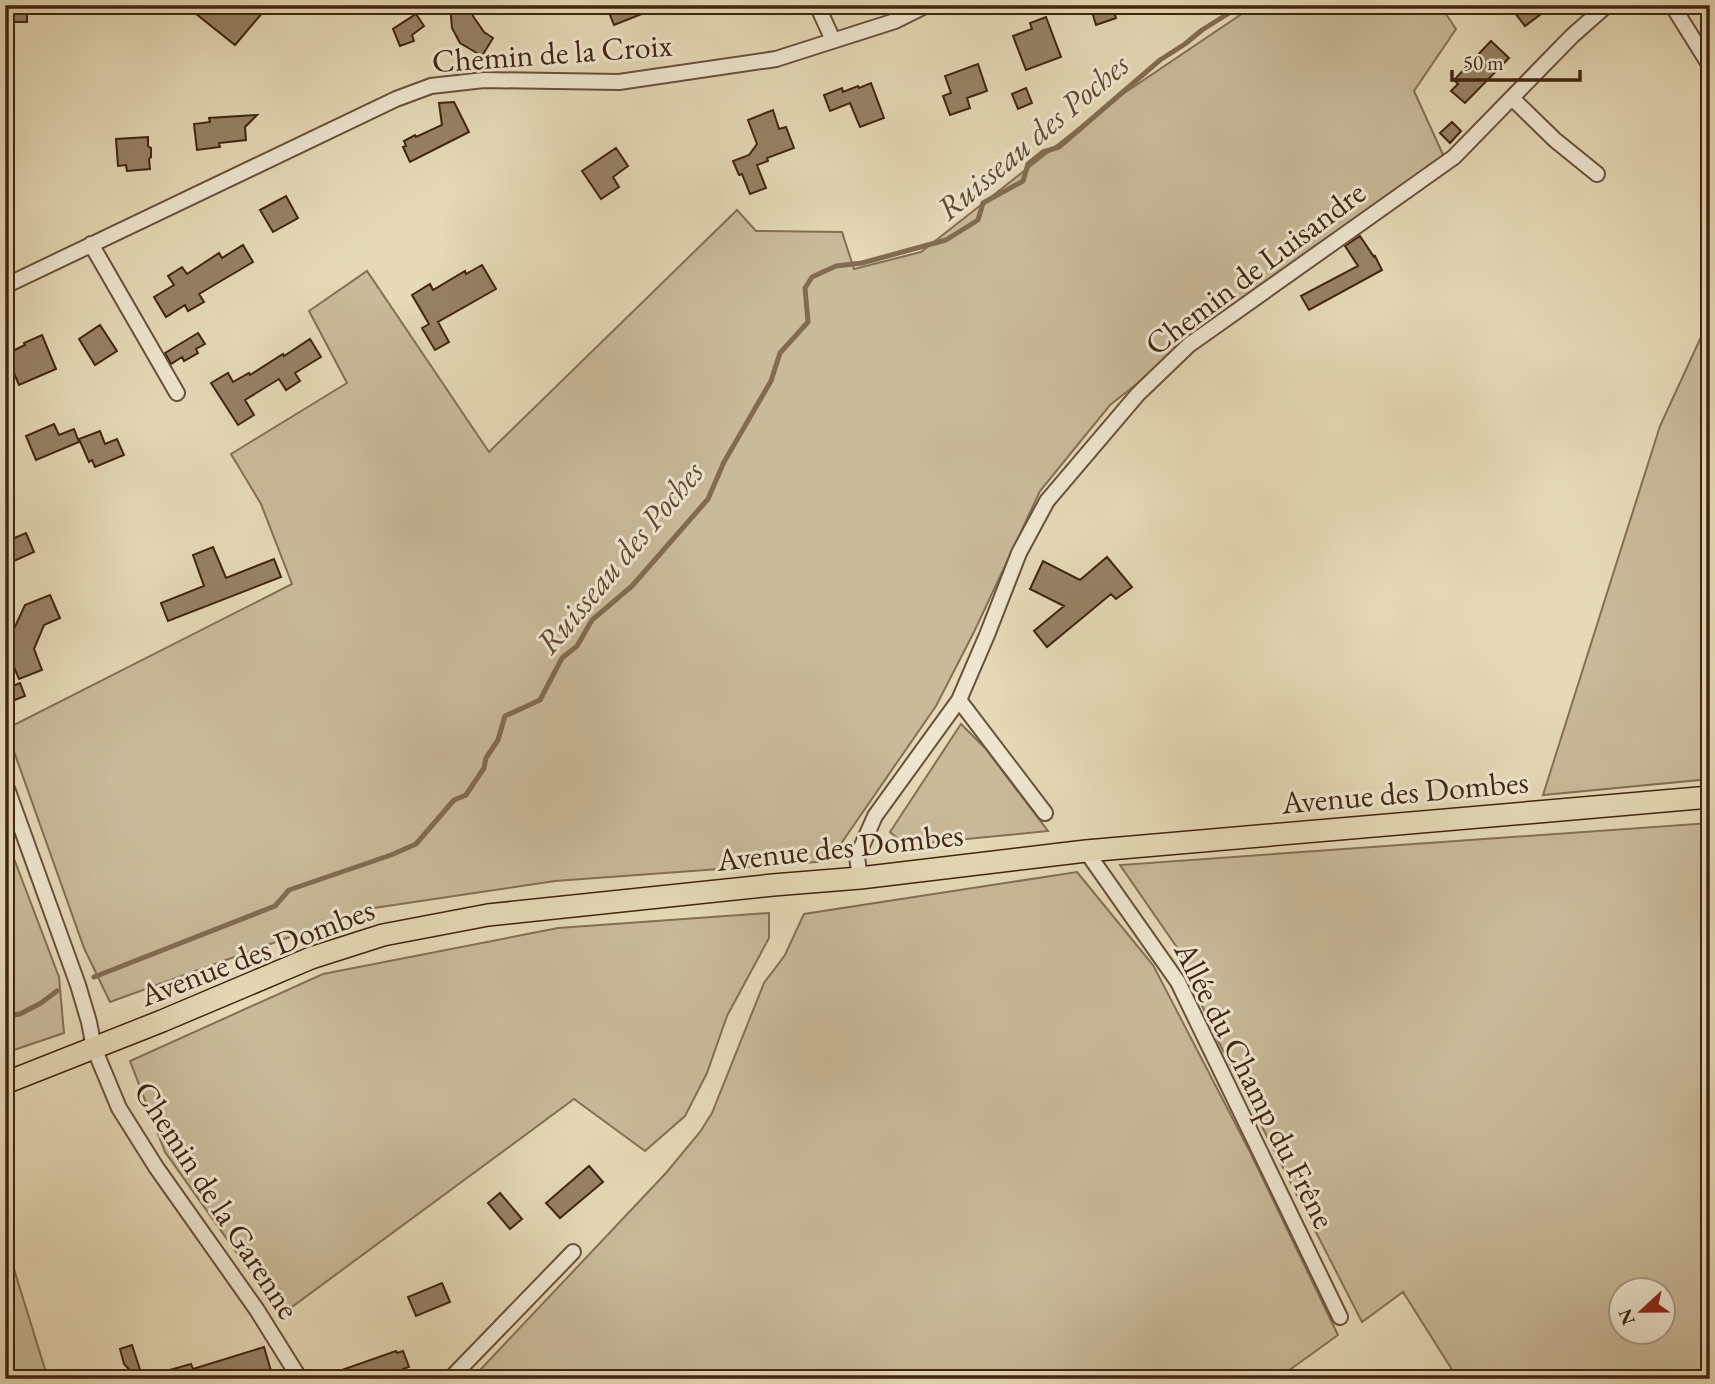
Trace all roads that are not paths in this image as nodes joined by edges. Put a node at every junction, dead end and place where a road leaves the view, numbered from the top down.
1 (817, 5) edge
2 (927, 5) edge
3 (1607, 5) edge
4 (1672, 5) edge
5 (833, 40) junction
6 (1707, 61) dead end
7 (1512, 98) junction
8 (1597, 174) dead end
9 (91, 244) junction
10 (5, 286) edge
11 (177, 393) dead end
12 (959, 700) junction
13 (5, 783) edge
14 (1710, 797) edge
15 (1045, 813) dead end
16 (1086, 851) junction
17 (860, 878) junction
18 (94, 1048) junction
19 (5, 1083) edge
20 (573, 1252) dead end
21 (1340, 1317) dead end
22 (300, 1379) edge
23 (450, 1379) edge

1 - 5 street
2 - 5 street, Chemin de la Croix
3 - 7 street, Chemin de Luisandre
4 - 6 street
5 - 9 street, Chemin de la Croix
7 - 8 street
7 - 12 street, Chemin de Luisandre
9 - 10 street, Chemin de la Croix
9 - 11 street
12 - 15 street
12 - 17 street, Chemin de Luisandre
13 - 18 street, Chemin de la Garenne
14 - 16 main road, Avenue des Dombes
16 - 17 main road, Avenue des Dombes
16 - 21 street, Allée du Champ du Frêne
17 - 18 main road, Avenue des Dombes
18 - 19 main road, Avenue des Dombes
18 - 22 street, Chemin de la Garenne
20 - 23 street

